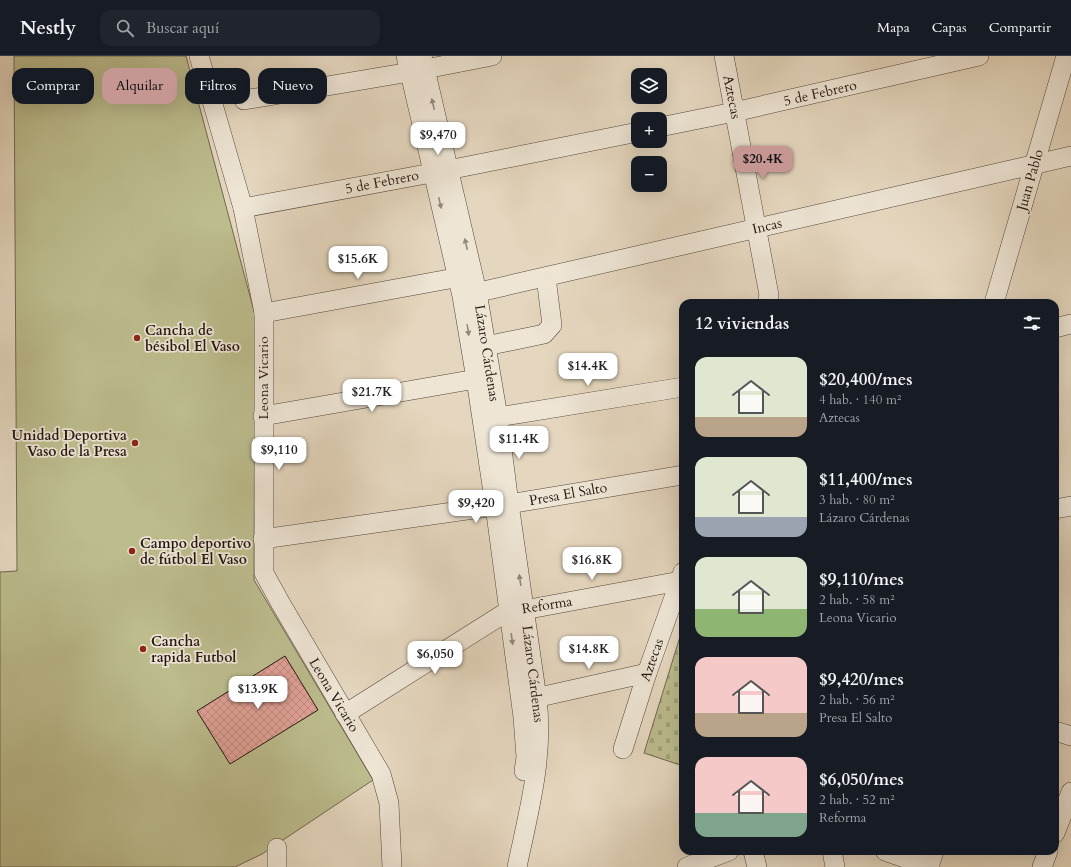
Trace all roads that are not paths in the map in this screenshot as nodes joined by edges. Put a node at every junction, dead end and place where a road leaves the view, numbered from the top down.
1 (199, 56) edge
2 (492, 56) edge
3 (724, 56) edge
4 (979, 56) edge
5 (1066, 56) edge
6 (416, 63) edge
7 (250, 99) edge
8 (734, 112) junction
9 (667, 126) edge
10 (631, 133) edge
11 (1071, 156) edge
12 (1035, 165) junction
13 (441, 171) junction
14 (243, 208) junction
15 (756, 228) junction
16 (465, 276) junction
17 (546, 277) junction
18 (470, 294) junction
19 (768, 299) edge
20 (995, 299) edge
21 (264, 313) junction
22 (1071, 324) edge
23 (1059, 327) edge
24 (486, 346) junction
25 (476, 379) junction
26 (679, 388) edge
27 (263, 416) junction
28 (490, 418) junction
29 (679, 476) edge
30 (502, 505) junction
31 (1071, 506) edge
32 (1059, 508) edge
33 (263, 539) junction
34 (679, 576) edge
35 (679, 582) edge
36 (516, 610) junction
37 (647, 673) junction
38 (529, 700) junction
39 (345, 714) junction
40 (1059, 732) edge
41 (1071, 736) edge
42 (623, 749) dead end
43 (1071, 792) edge
44 (1059, 823) edge
45 (278, 848) dead end
46 (718, 855) edge
47 (754, 855) edge
48 (833, 855) edge
49 (896, 855) edge
50 (933, 855) edge
51 (1046, 855) edge
52 (277, 867) edge
53 (392, 867) edge
54 (505, 867) edge
55 (517, 867) edge
56 (687, 867) edge
57 (757, 867) edge
58 (835, 867) edge
59 (930, 867) edge
60 (1042, 867) edge

1 - 14 street, Leona Vicario
2 - 6 street
3 - 8 street, Aztecas
4 - 8 street, 5 de Febrero
5 - 12 street, Juan Pablo
6 - 7 street
6 - 13 street, Lázaro Cárdenas
8 - 9 street, 5 de Febrero
8 - 15 street, Aztecas
10 - 13 street, 5 de Febrero
11 - 12 street, Incas
12 - 15 street, Incas
12 - 20 street, Juan Pablo
13 - 14 street, 5 de Febrero
13 - 16 street, Lázaro Cárdenas
14 - 21 street, Leona Vicario
15 - 17 street, Incas
15 - 19 street, Aztecas
16 - 18 street, Lázaro Cárdenas
16 - 21 street
17 - 18 street, Incas
17 - 24 street
18 - 24 street, Lázaro Cárdenas
18 -> 25 street, Lázaro Cárdenas
21 - 27 street, Leona Vicario
22 - 23 street
24 - 28 street, Lázaro Cárdenas
25 - 27 street
25 - 28 street, Lázaro Cárdenas
26 - 28 street
27 - 33 street, Leona Vicario
28 - 30 street, Lázaro Cárdenas
29 - 30 street, Presa El Salto
30 - 33 street, Presa El Salto
30 - 36 street, Lázaro Cárdenas
31 - 32 street
33 - 39 street, Leona Vicario
34 - 36 street, Reforma
35 - 37 street, Aztecas
36 - 38 street, Lázaro Cárdenas
36 - 39 street, Reforma
37 - 38 street
37 - 42 street, Aztecas
38 - 54 street, Lázaro Cárdenas
38 - 55 street, Lázaro Cárdenas
39 - 53 street, Leona Vicario
40 - 41 street
43 - 44 street
45 - 52 street
46 - 56 street
47 - 57 street
48 - 58 street
49 - 59 street
50 - 59 street
51 - 60 street

